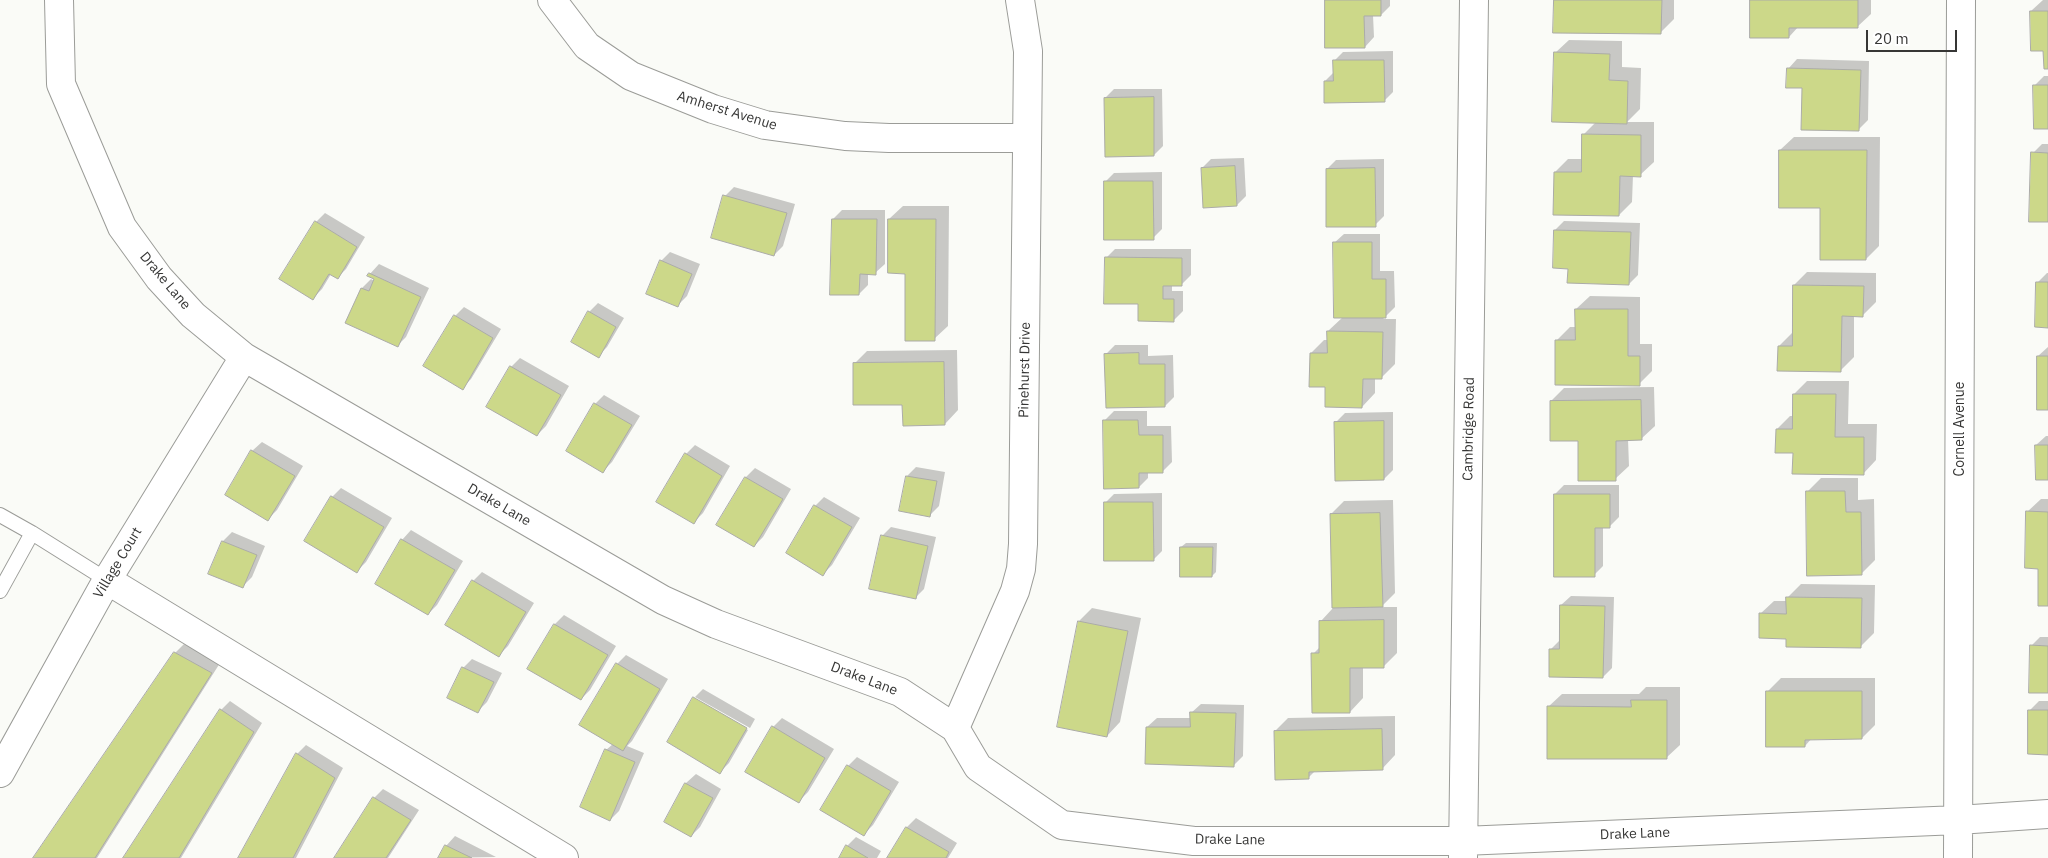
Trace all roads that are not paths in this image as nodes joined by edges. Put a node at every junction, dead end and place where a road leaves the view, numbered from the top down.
1 (59, 0) edge
2 (552, 0) edge
3 (1020, 0) edge
4 (1474, 0) edge
5 (1961, 0) edge
6 (1027, 138) junction
7 (244, 357) junction
8 (0, 515) edge
9 (32, 533) junction
10 (107, 580) junction
11 (0, 592) edge
12 (955, 728) junction
13 (0, 773) edge
14 (2048, 814) edge
15 (1958, 820) junction
16 (1463, 849) edge
17 (564, 858) edge
18 (1958, 858) edge

1 - 7 street, Drake Lane
2 - 6 street, Amherst Avenue
3 - 6 street, Pinehurst Drive
4 - 16 street, Cambridge Road
5 - 15 street, Cornell Avenue
6 - 12 street, Pinehurst Drive
7 - 10 street, Village Court
7 - 12 street, Drake Lane
8 - 9 lane
9 - 10 lane
9 - 11 lane
10 - 13 street, Village Court
10 - 17 street
12 - 16 street, Drake Lane
14 - 15 street, Drake Lane
15 - 16 street, Drake Lane
15 - 18 street, Cornell Avenue

